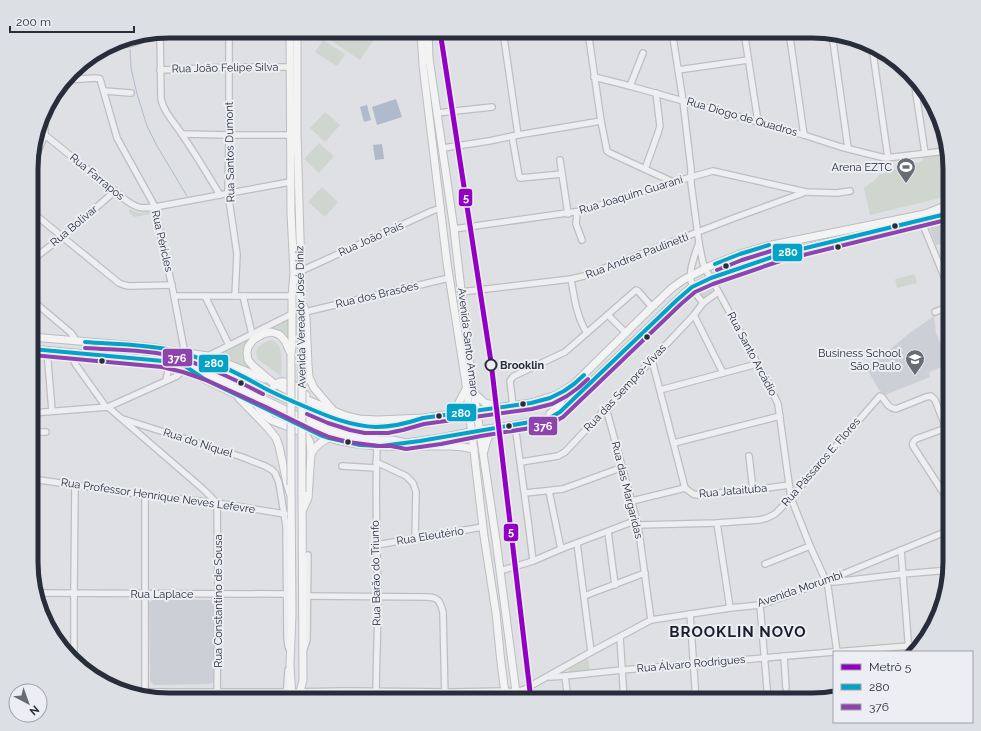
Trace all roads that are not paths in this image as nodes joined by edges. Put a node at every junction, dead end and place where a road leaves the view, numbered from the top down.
1 (160, 38) edge
2 (229, 38) edge
3 (290, 38) edge
4 (297, 38) edge
5 (421, 38) edge
6 (428, 38) edge
7 (504, 38) edge
8 (589, 38) edge
9 (674, 38) edge
10 (745, 38) edge
11 (790, 38) edge
12 (833, 40) edge
13 (643, 53) dead end
14 (873, 54) edge
15 (748, 60) junction
16 (229, 67) junction
17 (290, 67) junction
18 (160, 70) junction
19 (678, 70) junction
20 (594, 78) junction
21 (75, 79) edge
22 (630, 86) junction
23 (915, 89) edge
24 (104, 92) junction
25 (130, 93) dead end
26 (656, 93) junction
27 (684, 101) junction
28 (492, 107) dead end
29 (437, 113) junction
30 (601, 121) junction
31 (758, 122) junction
32 (45, 128) edge
33 (182, 134) junction
34 (45, 135) junction
35 (229, 135) junction
36 (290, 135) junction
37 (518, 135) junction
38 (804, 135) junction
39 (512, 136) junction
40 (40, 146) edge
41 (443, 148) junction
42 (848, 148) junction
43 (941, 151) edge
44 (925, 153) junction
45 (888, 158) junction
46 (560, 160) dead end
47 (645, 169) junction
48 (562, 174) junction
49 (691, 177) junction
50 (290, 182) junction
51 (673, 182) junction
52 (115, 191) junction
53 (850, 191) dead end
54 (806, 192) junction
55 (228, 193) junction
56 (220, 195) junction
57 (943, 205) edge
58 (154, 207) junction
59 (943, 207) edge
60 (441, 208) junction
61 (577, 212) junction
62 (568, 214) junction
63 (943, 214) edge
64 (38, 217) edge
65 (923, 217) junction
66 (875, 223) junction
67 (454, 229) junction
68 (698, 232) junction
69 (62, 237) junction
70 (582, 240) dead end
71 (699, 243) junction
72 (38, 255) edge
73 (705, 268) junction
74 (301, 271) junction
75 (943, 272) edge
76 (690, 276) junction
77 (449, 278) junction
78 (711, 278) junction
79 (572, 279) junction
80 (172, 285) junction
81 (692, 287) junction
82 (461, 292) junction
83 (718, 292) junction
84 (174, 296) junction
85 (205, 296) junction
86 (235, 296) junction
87 (243, 296) junction
88 (292, 296) junction
89 (300, 296) junction
90 (703, 303) junction
91 (38, 305) edge
92 (652, 306) junction
93 (943, 309) edge
94 (305, 312) junction
95 (935, 312) dead end
96 (292, 314) junction
97 (608, 314) junction
98 (694, 315) junction
99 (587, 333) junction
100 (626, 333) junction
101 (252, 334) junction
102 (38, 338) edge
103 (75, 341) junction
104 (229, 345) junction
105 (38, 349) edge
106 (47, 350) junction
107 (291, 350) junction
108 (69, 352) junction
109 (185, 354) junction
110 (208, 356) junction
111 (652, 360) junction
112 (164, 362) junction
113 (757, 364) junction
114 (185, 366) junction
115 (723, 373) junction
116 (166, 380) junction
117 (273, 383) junction
118 (258, 385) junction
119 (466, 389) junction
120 (660, 390) junction
121 (271, 392) junction
122 (474, 393) junction
123 (234, 394) junction
124 (556, 395) junction
125 (255, 396) junction
126 (269, 402) junction
127 (257, 405) junction
128 (513, 406) junction
129 (107, 407) junction
130 (500, 407) junction
131 (606, 408) junction
132 (333, 410) junction
133 (477, 410) junction
134 (52, 411) junction
135 (38, 412) edge
136 (469, 412) junction
137 (276, 414) junction
138 (452, 414) junction
139 (780, 416) junction
140 (423, 418) junction
141 (123, 419) junction
142 (541, 420) junction
143 (943, 420) edge
144 (515, 425) junction
145 (501, 427) junction
146 (943, 429) edge
147 (480, 430) junction
148 (38, 432) edge
149 (46, 432) dead end
150 (471, 432) junction
151 (329, 438) junction
152 (420, 441) junction
153 (406, 443) junction
154 (674, 443) junction
155 (379, 446) junction
156 (443, 446) junction
157 (474, 449) junction
158 (311, 454) junction
159 (483, 455) junction
160 (749, 456) dead end
161 (521, 462) junction
162 (376, 465) junction
163 (342, 466) dead end
164 (623, 467) junction
165 (272, 470) joint
166 (38, 480) edge
167 (76, 485) junction
168 (789, 485) junction
169 (685, 488) junction
170 (753, 490) junction
171 (549, 491) junction
172 (943, 493) edge
173 (525, 494) junction
174 (145, 495) junction
175 (291, 496) junction
176 (791, 498) junction
177 (632, 501) junction
178 (217, 503) junction
179 (302, 513) junction
180 (285, 514) junction
181 (638, 523) junction
182 (717, 523) junction
183 (483, 527) junction
184 (608, 532) junction
185 (943, 533) edge
186 (415, 539) junction
187 (577, 543) junction
188 (376, 545) junction
189 (810, 546) junction
190 (561, 549) junction
191 (901, 550) junction
192 (308, 555) dead end
193 (533, 561) junction
194 (765, 564) dead end
195 (852, 570) junction
196 (943, 570) edge
197 (500, 571) junction
198 (645, 573) junction
199 (902, 574) junction
200 (856, 580) junction
201 (826, 581) junction
202 (615, 584) junction
203 (42, 594) edge
204 (74, 594) junction
205 (146, 594) junction
206 (218, 594) junction
207 (287, 594) junction
208 (307, 596) junction
209 (378, 596) junction
210 (584, 596) junction
211 (760, 605) junction
212 (730, 608) junction
213 (690, 614) junction
214 (651, 620) junction
215 (620, 637) junction
216 (909, 649) edge
217 (303, 650) junction
218 (74, 651) edge
219 (837, 651) edge
220 (861, 651) edge
221 (291, 652) junction
222 (591, 652) junction
223 (833, 652) edge
224 (784, 656) junction
225 (765, 658) junction
226 (693, 664) junction
227 (568, 666) junction
228 (622, 670) junction
229 (574, 675) junction
230 (565, 676) junction
231 (548, 677) junction
232 (786, 688) dead end
233 (144, 690) edge
234 (376, 691) junction
235 (505, 691) junction
236 (218, 692) junction
237 (445, 692) junction
238 (181, 693) edge
239 (242, 693) edge
240 (290, 693) edge
241 (300, 693) edge
242 (346, 693) edge
243 (510, 693) edge
244 (517, 693) edge
245 (521, 693) edge
246 (567, 693) edge
247 (624, 693) edge
248 (695, 693) edge
249 (768, 693) edge

1 - 18 street
2 - 16 street, Rua Santos Dumont
3 - 17 main road, Avenida Vereador José Diniz
4 - 74 main road, Avenida Vereador José Diniz
5 - 60 main road, Avenida Santo Amaro
6 - 29 main road, Avenida Santo Amaro
7 - 37 street
8 - 20 street
9 - 19 street, Rua Santo Arcádio
10 - 15 street
11 - 38 street
12 - 42 street
13 - 22 street
14 - 45 street
15 - 19 street
15 - 31 street
16 - 17 street, Rua João Felipe Silva
16 - 18 street, Rua João Felipe Silva
16 - 35 street, Rua Santos Dumont
17 - 36 main road, Avenida Vereador José Diniz
18 - 33 street
19 - 27 street, Rua Santo Arcádio
20 - 22 street, Rua Diogo de Quadros
20 - 30 street
21 - 24 street, Rua Péricles
22 - 26 street, Rua Diogo de Quadros
23 - 44 street
24 - 25 street
24 - 58 street, Rua Péricles
26 - 27 street, Rua Diogo de Quadros
26 - 47 street
27 - 31 street, Rua Diogo de Quadros
27 - 49 street, Rua Santo Arcádio
28 - 29 street
29 - 41 main road, Avenida Santo Amaro
30 - 37 street
30 - 47 street
31 - 38 street, Rua Diogo de Quadros
32 - 34 street
33 - 35 street
33 - 56 street
34 - 40 street
34 - 52 street, Rua Farrapos
35 - 36 street
35 - 55 street, Rua Santos Dumont
36 - 50 main road, Avenida Vereador José Diniz
37 - 39 street
38 - 42 street, Rua Diogo de Quadros
39 - 41 street
39 - 48 street
41 - 67 main road, Avenida Santo Amaro
42 - 45 street, Rua Diogo de Quadros
43 - 44 street
44 - 45 street
46 - 48 street
47 - 51 street
48 - 62 street
49 - 51 street, Rua Joaquim Guarani
49 - 54 street, Rua Joaquim Guarani
49 - 68 street, Rua Santo Arcádio
50 - 55 street, Rua Farrapos
50 - 88 main road, Avenida Vereador José Diniz
51 - 61 street, Rua Joaquim Guarani
52 - 58 street, Rua Farrapos
52 - 69 street, Rua Bolivar
53 - 54 street
54 - 68 street, Rua Andrea Paulinetti
55 - 56 street, Rua Farrapos
55 - 86 street, Rua Santos Dumont
56 - 58 street, Rua Farrapos
57 - 66 main road
58 - 80 street, Rua Péricles
59 - 65 main road
60 - 74 street, Rua João Pais
60 - 77 main road, Avenida Santo Amaro
61 - 62 street, Rua Joaquim Guarani
61 - 70 street
62 - 67 street, Rua Joaquim Guarani
63 - 65 main road
64 - 69 street
65 - 66 main road
65 - 75 street
65 - 78 main road
66 - 73 main road
67 - 82 main road, Avenida Santo Amaro
68 - 71 street, Rua Santo Arcádio
68 - 79 street, Rua Andrea Paulinetti
69 - 72 street, Rua Bolivar
69 - 80 street
71 - 73 street, Rua Santo Arcádio
71 - 76 street
73 - 76 main road
73 - 78 street, Rua Santo Arcádio
74 - 89 main road, Avenida Vereador José Diniz
76 - 81 street
76 - 92 main road
77 - 94 street, Rua dos Brasões
77 - 119 main road, Avenida Santo Amaro
78 - 81 main road
78 - 83 street, Rua Santo Arcádio
79 - 82 street, Rua Andrea Paulinetti
79 - 99 street
80 - 84 street, Rua Péricles
81 - 90 street
81 - 142 main road
82 - 122 main road, Avenida Santo Amaro
83 - 90 street, Rua das Sempre-Vivas
83 - 113 street, Rua Santo Arcádio
84 - 85 street
84 - 109 street, Rua Péricles
85 - 86 street
85 - 104 street
86 - 87 street
87 - 88 street
87 - 101 street
88 - 96 main road, Avenida Vereador José Diniz
89 - 94 main road
89 - 179 main road, Avenida Vereador José Diniz, bridge
90 - 98 street, Rua das Sempre-Vivas
91 - 103 street
92 - 97 street
92 - 100 main road
93 - 95 street
94 - 132 main road
96 - 101 street
96 - 107 main road, Avenida Vereador José Diniz
97 - 99 street
97 - 100 street
98 - 111 street, Rua das Sempre-Vivas
98 - 115 street
99 - 128 street
100 - 124 main road
101 - 104 street
102 - 103 main road
103 - 109 main road
104 - 110 street
105 - 106 main road
106 - 108 main road
106 - 134 street
107 - 117 main road
107 - 175 main road, Avenida Vereador José Diniz, bridge
108 - 112 main road
108 - 129 street
109 - 110 main road
109 - 114 street, Rua Péricles
109 - 118 main road
110 - 117 main road
111 - 120 street
111 - 131 street, Rua das Sempre-Vivas
112 - 114 main road
112 - 116 street
113 - 115 street
113 - 139 street, Rua Santo Arcádio
114 - 116 street
114 - 123 main road
114 - 125 main road
115 - 120 street
116 - 129 street
117 - 121 main road
117 - 132 main road
118 - 121 main road
118 - 125 main road
119 - 136 main road, Avenida Santo Amaro
119 - 138 main road
120 - 154 street
121 - 126 main road
121 - 140 main road
122 - 130 main road
122 - 133 main road, Avenida Santo Amaro
123 - 127 main road
123 - 175 main road
124 - 128 main road
124 - 142 main road
125 - 126 main road
125 - 127 main road
126 - 137 main road
126 - 153 main road
127 - 137 main road
127 - 158 main road
128 - 130 main road
129 - 134 street
129 - 141 street
130 - 133 main road
131 - 161 street, Rua das Sempre-Vivas
131 - 164 street, Rua das Margaridas
132 - 140 main road
133 - 136 main road
133 - 147 main road, Avenida Santo Amaro
134 - 135 street
136 - 138 main road
136 - 150 main road, Avenida Santo Amaro
137 - 151 main road
138 - 140 main road
139 - 154 street
139 - 168 street, Rua Santo Arcádio
141 - 165 street, Rua do Níquel
141 - 178 street
142 - 144 main road
143 - 176 street, Rua Pássaros E. Flores
144 - 145 main road
144 - 161 street
145 - 147 main road
145 - 159 main road
146 - 172 street
147 - 150 main road
147 - 159 main road, Avenida Santo Amaro
148 - 149 street
150 - 152 main road
150 - 157 main road, Avenida Santo Amaro
151 - 155 main road
151 - 158 main road
152 - 153 main road
152 - 156 main road
153 - 155 main road
154 - 169 street
155 - 156 main road
155 - 162 street, Rua Barão do Triunfo
156 - 157 main road
157 - 183 main road, Avenida Santo Amaro
158 - 179 main road
159 - 197 main road, Avenida Santo Amaro
160 - 170 street
161 - 173 street
162 - 163 street
162 - 186 street
162 - 188 street, Rua Barão do Triunfo
164 - 171 street
164 - 177 street, Rua das Margaridas
165 - 180 street, Avenida Vereador José Diniz
166 - 167 street, Rua Professor Henrique Neves Lefevre
167 - 174 street, Rua Professor Henrique Neves Lefevre
167 - 204 street
168 - 170 street, Rua Jataituba
168 - 176 street, Rua Santo Arcádio
169 - 170 street, Rua Jataituba
169 - 177 street, Rua Jataituba
171 - 173 street
171 - 190 street
173 - 193 street
174 - 178 street, Rua Professor Henrique Neves Lefevre
174 - 205 street
175 - 221 main road, Avenida Vereador José Diniz
176 - 182 street, Rua Pássaros E. Flores
176 - 189 street, Rua Santo Arcádio
177 - 181 street, Rua das Margaridas
178 - 180 street, Rua Professor Henrique Neves Lefevre
178 - 206 street, Rua Constantino de Sousa
179 - 217 main road, Avenida Vereador José Diniz
180 - 207 street, Avenida Vereador José Diniz
181 - 182 street, Rua Pássaros E. Flores
181 - 184 street
181 - 198 street, Rua das Margaridas
182 - 212 street
183 - 186 street, Rua Eleutério
183 - 235 main road, Avenida Santo Amaro
184 - 187 street
184 - 202 street
185 - 191 street, Avenida Morumbi
186 - 188 street, Rua Eleutério
187 - 190 street
187 - 210 street
188 - 209 street, Rua Barão do Triunfo
189 - 194 street
189 - 201 street, Rua Santo Arcádio
190 - 193 street
191 - 195 street, Avenida Morumbi
191 - 199 street
192 - 208 street, Avenida Vereador José Diniz
193 - 197 street
195 - 200 street
195 - 201 street, Avenida Morumbi
196 - 199 street
197 - 244 main road, Avenida Santo Amaro
198 - 202 street
198 - 214 street, Rua das Margaridas
199 - 200 street
199 - 216 street
200 - 201 street
201 - 211 street, Avenida Morumbi
201 - 219 street, Rua Santo Arcádio
202 - 210 street
203 - 204 street, Rua Laplace
204 - 205 street, Rua Laplace
204 - 218 street
205 - 206 street, Rua Laplace
205 - 233 street
206 - 207 street, Rua Laplace
206 - 236 street, Rua Constantino de Sousa
207 - 221 street, Avenida Vereador José Diniz
208 - 209 street
208 - 217 street, Avenida Vereador José Diniz
209 - 234 street, Rua Barão do Triunfo
209 - 237 street
210 - 222 street
211 - 212 street, Avenida Morumbi
211 - 225 street
212 - 213 street, Avenida Morumbi
213 - 214 street, Avenida Morumbi
213 - 226 street
214 - 215 street, Avenida Morumbi
215 - 222 street, Avenida Morumbi
215 - 228 street
216 - 220 street, Rua Álvaro Rodrigues
217 - 241 main road, Avenida Vereador José Diniz
221 - 240 main road, Avenida Vereador José Diniz
222 - 227 street, Avenida Morumbi
223 - 224 street, Rua Álvaro Rodrigues
224 - 225 street, Rua Álvaro Rodrigues
224 - 232 street
225 - 226 street, Rua Álvaro Rodrigues
225 - 249 street
226 - 228 street, Rua Álvaro Rodrigues
226 - 248 street
227 - 229 street
227 - 231 street, Avenida Morumbi
228 - 229 street, Rua Álvaro Rodrigues
228 - 247 street
229 - 230 street, Rua Álvaro Rodrigues
230 - 231 street, Rua Álvaro Rodrigues
230 - 246 street
231 - 245 street, Avenida Morumbi
234 - 237 street
234 - 242 street
235 - 237 street
235 - 243 street
236 - 238 street
236 - 239 street

